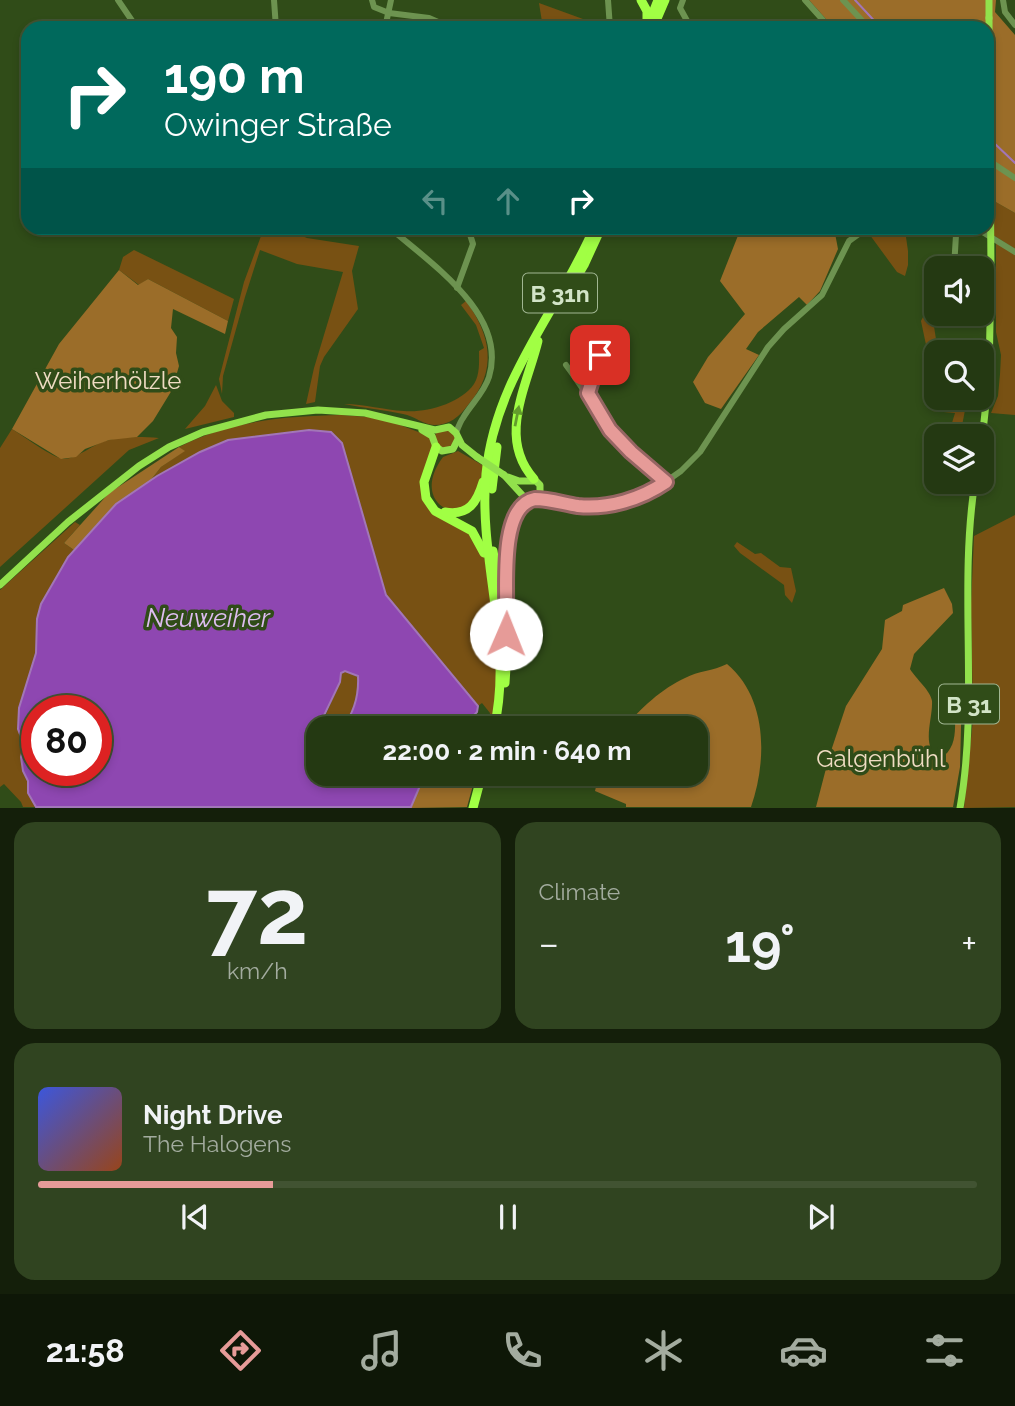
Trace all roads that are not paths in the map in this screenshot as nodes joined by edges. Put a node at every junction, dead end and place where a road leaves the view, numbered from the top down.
1 (118, 0) edge
2 (274, 0) edge
3 (372, 0) edge
4 (391, 0) edge
5 (608, 0) edge
6 (641, 0) edge
7 (658, 0) edge
8 (665, 0) edge
9 (683, 0) edge
10 (805, 0) edge
11 (843, 0) edge
12 (989, 0) edge
13 (1003, 0) edge
14 (389, 13) junction
15 (132, 21) edge
16 (276, 21) edge
17 (387, 21) edge
18 (436, 21) edge
19 (610, 21) edge
20 (648, 21) edge
21 (651, 21) edge
22 (653, 21) edge
23 (687, 21) edge
24 (824, 21) edge
25 (862, 21) edge
26 (989, 21) edge
27 (1015, 25) edge
28 (994, 164) edge
29 (1015, 178) edge
30 (398, 235) edge
31 (470, 235) edge
32 (591, 235) edge
33 (598, 235) edge
34 (857, 235) edge
35 (956, 235) edge
36 (987, 235) edge
37 (991, 235) edge
38 (1015, 252) edge
39 (956, 256) edge
40 (991, 256) edge
41 (457, 288) junction
42 (992, 326) edge
43 (538, 341) junction
44 (600, 355) dead end
45 (566, 365) dead end
46 (588, 393) junction
47 (461, 420) junction
48 (984, 424) edge
49 (419, 427) junction
50 (449, 427) junction
51 (439, 430) junction
52 (454, 442) junction
53 (435, 443) junction
54 (486, 474) junction
55 (506, 476) junction
56 (529, 480) junction
57 (666, 482) junction
58 (520, 491) junction
59 (541, 491) junction
60 (974, 494) edge
61 (532, 499) junction
62 (558, 502) junction
63 (489, 563) junction
64 (0, 585) edge
65 (506, 634) junction
66 (495, 716) edge
67 (497, 716) edge
68 (479, 786) edge
69 (474, 807) edge
70 (960, 807) edge

1 - 15 street
2 - 16 street
3 - 14 street
4 - 14 street
5 - 19 street
6 - 20 highway
7 - 21 highway
8 - 22 highway
9 - 23 street
10 - 24 street
11 - 25 street
12 - 26 main road, bridge
13 - 27 street
14 - 17 street
14 - 18 street
28 - 29 street
30 - 41 street
31 - 41 street
32 - 54 highway, B 31n
33 - 43 highway, B 31n
34 - 57 street
35 - 39 street
36 - 38 street
37 - 40 main road, bridge
41 - 47 street
42 - 48 main road
56 -> 43 highway
43 - 65 highway, B 31n
44 - 46 street
45 - 46 street
46 - 57 street
47 - 50 street
47 - 52 street
49 - 51 main road
49 - 53 main road
49 - 64 main road
50 - 51 main road
50 - 52 main road
51 - 53 main road
52 - 53 main road
52 - 54 highway
52 - 55 main road, bridge
53 - 63 highway
54 - 63 highway, B 31n
55 - 56 main road
55 - 58 main road
56 - 58 main road
56 - 59 main road
57 - 62 street
58 - 61 main road
59 - 61 main road
59 - 62 street
60 - 70 main road, B 31
61 - 62 street
61 - 65 highway
63 - 66 highway, B 31n
65 - 67 highway, B 31n
68 - 69 highway

